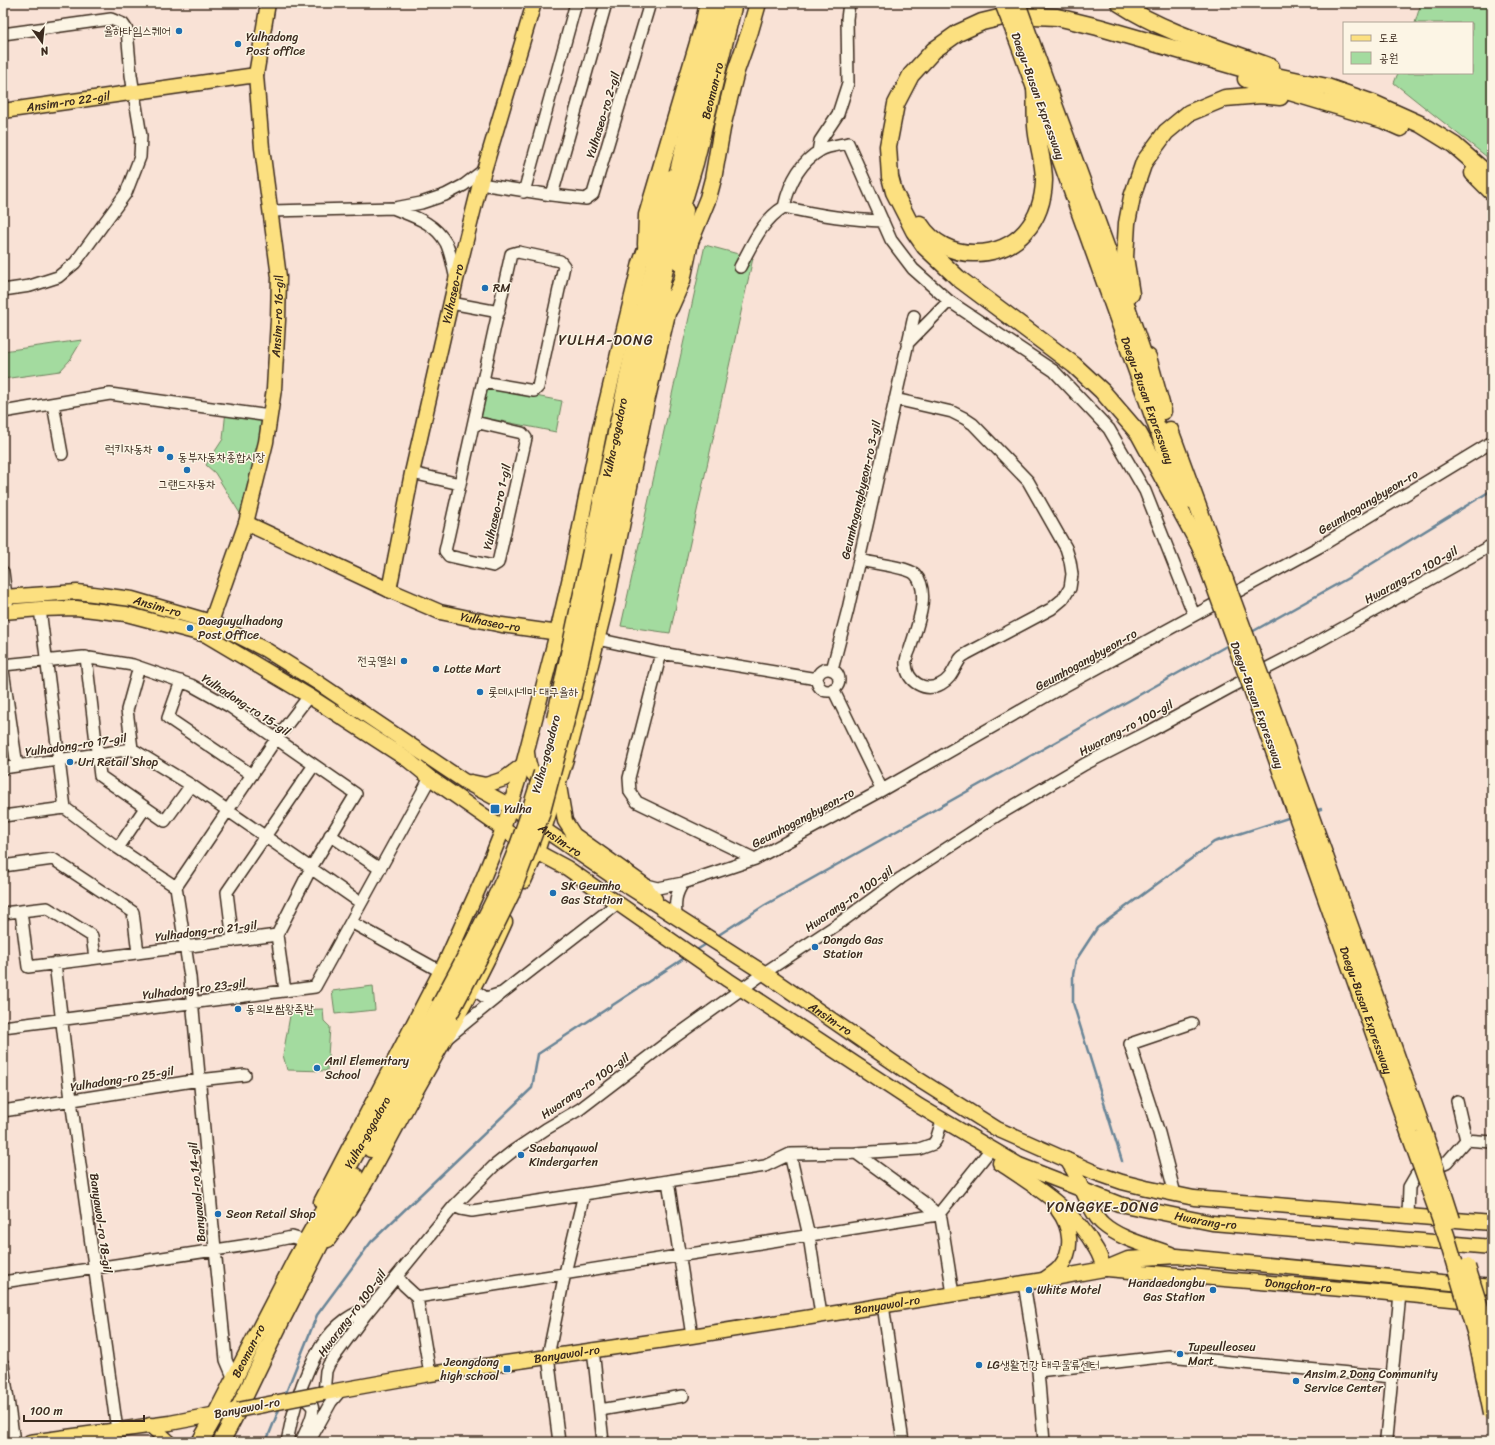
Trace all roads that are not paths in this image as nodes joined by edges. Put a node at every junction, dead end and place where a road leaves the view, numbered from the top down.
1 (268, 3) edge
2 (534, 3) edge
3 (576, 3) edge
4 (606, 3) edge
5 (650, 3) edge
6 (708, 3) edge
7 (722, 3) edge
8 (734, 3) edge
9 (758, 3) edge
10 (849, 3) edge
11 (1003, 3) edge
12 (1017, 3) edge
13 (1119, 3) edge
14 (3, 34) edge
15 (1024, 40) junction
16 (256, 75) junction
17 (1327, 87) junction
18 (1035, 89) junction
19 (133, 93) junction
20 (1340, 108) junction
21 (3, 111) edge
22 (687, 133) junction
23 (818, 152) junction
24 (484, 169) junction
25 (690, 178) junction
26 (1492, 178) edge
27 (480, 184) junction
28 (524, 192) junction
29 (1492, 192) edge
30 (552, 196) junction
31 (784, 207) junction
32 (395, 208) junction
33 (271, 211) junction
34 (883, 221) junction
35 (646, 245) junction
36 (740, 267) dead end
37 (456, 280) junction
38 (3, 290) edge
39 (949, 301) junction
40 (451, 302) junction
41 (670, 308) junction
42 (499, 312) junction
43 (914, 316) dead end
44 (907, 344) junction
45 (483, 382) junction
46 (895, 399) junction
47 (53, 404) junction
48 (3, 412) edge
49 (1163, 412) junction
50 (270, 416) junction
51 (473, 427) junction
52 (1492, 442) edge
53 (62, 454) dead end
54 (412, 473) junction
55 (460, 484) junction
56 (246, 523) junction
57 (1492, 545) edge
58 (1202, 550) junction
59 (597, 551) junction
60 (859, 560) junction
61 (3, 572) edge
62 (1220, 584) junction
63 (389, 590) junction
64 (4, 597) edge
65 (40, 609) junction
66 (6, 612) edge
67 (1194, 615) junction
68 (211, 622) junction
69 (557, 633) junction
70 (597, 639) junction
71 (662, 653) junction
72 (86, 657) junction
73 (46, 660) junction
74 (3, 665) edge
75 (139, 667) junction
76 (3, 670) edge
77 (832, 670) junction
78 (817, 679) junction
79 (181, 681) junction
80 (833, 689) junction
81 (309, 696) junction
82 (276, 739) junction
83 (132, 749) junction
84 (527, 749) junction
85 (98, 754) junction
86 (58, 760) junction
87 (314, 765) junction
88 (523, 765) junction
89 (17, 766) junction
90 (3, 768) edge
91 (252, 775) junction
92 (430, 778) junction
93 (464, 781) junction
94 (191, 784) junction
95 (559, 786) junction
96 (882, 790) junction
97 (65, 808) junction
98 (145, 808) junction
99 (515, 809) junction
100 (228, 810) junction
101 (3, 816) edge
102 (544, 829) junction
103 (503, 830) junction
104 (330, 836) junction
105 (266, 837) junction
106 (118, 848) junction
107 (537, 852) junction
108 (755, 859) junction
109 (3, 866) edge
110 (311, 868) junction
111 (380, 869) junction
112 (483, 880) junction
113 (683, 882) junction
114 (643, 884) junction
115 (176, 887) junction
116 (514, 902) junction
117 (361, 903) junction
118 (618, 903) junction
119 (664, 909) junction
120 (20, 910) junction
121 (3, 913) edge
122 (676, 917) junction
123 (351, 922) junction
124 (277, 935) junction
125 (233, 941) junction
126 (185, 947) junction
127 (138, 953) junction
128 (95, 958) junction
129 (55, 963) junction
130 (440, 971) junction
131 (764, 973) junction
132 (474, 986) junction
133 (741, 989) junction
134 (285, 990) junction
135 (502, 993) junction
136 (192, 1002) junction
137 (62, 1019) junction
138 (1192, 1023) dead end
139 (3, 1027) edge
140 (444, 1041) junction
141 (245, 1075) dead end
142 (199, 1080) junction
143 (71, 1100) junction
144 (1457, 1101) dead end
145 (918, 1106) junction
146 (3, 1110) edge
147 (940, 1127) junction
148 (1418, 1136) junction
149 (1466, 1140) junction
150 (1492, 1142) edge
151 (856, 1153) junction
152 (790, 1154) junction
153 (987, 1154) junction
154 (1067, 1160) junction
155 (668, 1181) junction
156 (1082, 1189) junction
157 (1044, 1193) junction
158 (584, 1194) junction
159 (1175, 1194) junction
160 (454, 1206) junction
161 (938, 1215) junction
162 (1408, 1216) junction
163 (1492, 1223) edge
164 (809, 1236) junction
165 (302, 1240) junction
166 (1492, 1247) edge
167 (215, 1249) junction
168 (680, 1255) junction
169 (1177, 1256) junction
170 (303, 1262) junction
171 (94, 1268) junction
172 (1104, 1269) junction
173 (565, 1273) junction
174 (397, 1276) junction
175 (1043, 1280) junction
176 (3, 1282) edge
177 (1024, 1283) junction
178 (1492, 1287) edge
179 (953, 1294) junction
180 (1400, 1294) junction
181 (417, 1297) junction
182 (1492, 1303) edge
183 (883, 1305) junction
184 (365, 1315) junction
185 (821, 1315) junction
186 (692, 1336) junction
187 (593, 1349) junction
188 (548, 1356) junction
189 (1492, 1360) edge
190 (3, 1364) edge
191 (1038, 1370) junction
192 (430, 1374) junction
193 (1392, 1377) junction
194 (234, 1379) junction
195 (341, 1390) junction
196 (324, 1393) junction
197 (683, 1396) dead end
198 (303, 1397) junction
199 (238, 1410) junction
200 (600, 1410) junction
201 (216, 1414) junction
202 (1492, 1414) edge
203 (150, 1425) junction
204 (117, 1430) junction
205 (1386, 1438) dead end
206 (14, 1442) edge
207 (30, 1442) edge
208 (169, 1442) edge
209 (200, 1442) edge
210 (221, 1442) edge
211 (287, 1442) edge
212 (301, 1442) edge
213 (309, 1442) edge
214 (559, 1442) edge
215 (604, 1442) edge
216 (903, 1442) edge
217 (1044, 1442) edge

1 - 16 main road, Ansim-ro 16-gil
2 - 24 main road, Yulhaseo-ro
3 - 28 street
4 - 30 street
5 - 30 street, Yulhaseo-ro 2-gil
6 - 35 highway
7 - 22 highway, Beoman-ro
8 - 25 highway, Beoman-ro
9 - 41 highway
10 - 23 street
11 - 15 highway, Daegu-Busan Expressway, bridge
12 - 15 highway, Daegu-Busan Expressway, bridge
13 - 17 highway
14 - 19 street
15 - 18 highway, Daegu-Busan Expressway
15 - 49 highway, Daegu-Busan Expressway
16 - 19 main road, Ansim-ro 22-gil
16 - 33 main road, Ansim-ro 16-gil
17 - 26 highway
17 - 58 highway
18 - 20 highway
18 - 58 highway, Daegu-Busan Expressway
19 - 21 main road, Ansim-ro 22-gil
19 - 38 street
20 - 29 highway
20 - 49 highway
22 - 35 main road
22 - 59 highway, Yulha-gogadoro
23 - 31 street
23 - 34 street
24 - 27 main road, Yulhaseo-ro
24 - 32 street
25 - 41 main road
25 - 59 highway, Yulha-gogadoro
27 - 28 street, Yulhaseo-ro 2-gil
27 - 37 main road, Yulhaseo-ro
28 - 30 street, Yulhaseo-ro 2-gil
31 - 34 street
31 - 36 street
32 - 33 street
32 - 37 street
33 - 50 main road, Ansim-ro 16-gil
34 - 39 street
35 - 69 main road
37 - 40 main road, Yulhaseo-ro
39 - 44 street
39 - 67 street
40 - 42 street
40 - 54 main road, Yulhaseo-ro
41 - 70 main road
42 - 45 street, Yulhaseo-ro 1-gil
42 - 45 street, Yulhaseo-ro 1-gil
43 - 44 street, Geumhogangbyeon-ro 3-gil
44 - 46 street, Geumhogangbyeon-ro 3-gil
45 - 51 street, Yulhaseo-ro 1-gil
46 - 60 street, Geumhogangbyeon-ro 3-gil
46 - 60 street
47 - 48 street
47 - 50 street
47 - 53 street
49 - 62 highway, Daegu-Busan Expressway
50 - 56 main road, Ansim-ro 16-gil
51 - 55 street, Yulhaseo-ro 1-gil
51 - 55 street, Yulhaseo-ro 1-gil
52 - 67 street, Geumhogangbyeon-ro
54 - 55 street
54 - 63 main road, Yulhaseo-ro
56 - 63 main road, Yulhaseo-ro
56 - 68 main road, Ansim-ro 16-gil
57 - 131 street, Hwarang-ro 100-gil
58 - 62 highway, Daegu-Busan Expressway
59 - 170 highway, Yulha-gogadoro, bridge
60 - 77 street, Geumhogangbyeon-ro 3-gil
61 - 64 street
62 - 148 highway, Daegu-Busan Expressway, bridge
63 - 69 main road, Yulhaseo-ro
64 - 66 street
64 - 68 main road, Ansim-ro
65 - 66 main road, Ansim-ro
65 - 73 street
65 - 81 main road, Ansim-ro
67 - 96 street, Geumhogangbyeon-ro
68 - 93 main road, Ansim-ro
69 - 70 main road, Yulhaseo-ro
69 - 84 main road
70 - 71 street
70 - 95 main road
71 - 78 street
71 - 108 street
72 - 73 street, Yulhadong-ro 15-gil
72 - 75 street, Yulhadong-ro 15-gil
72 - 85 street
73 - 74 street, Yulhadong-ro 15-gil
73 - 86 street
75 - 79 street, Yulhadong-ro 15-gil
75 - 83 street
76 - 89 street
77 - 78 street
77 - 80 street
78 - 80 street
79 - 82 street, Yulhadong-ro 15-gil
79 - 91 street
80 - 96 street
81 - 82 street
81 - 92 main road, Ansim-ro
82 - 87 street, Yulhadong-ro 15-gil
82 - 91 street
83 - 85 street, Yulhadong-ro 17-gil
83 - 94 street, Yulhadong-ro 17-gil
84 - 88 main road
84 - 95 main road
85 - 86 street, Yulhadong-ro 17-gil
85 - 98 street
86 - 89 street, Yulhadong-ro 17-gil
86 - 97 street
87 - 104 street, Yulhadong-ro 15-gil
87 - 105 street
88 - 93 main road
88 - 99 main road
89 - 90 street, Yulhadong-ro 17-gil
91 - 100 street
92 - 103 main road, Ansim-ro
92 - 111 street, Yulhadong-ro 23-gil
93 - 99 main road, Ansim-ro
94 - 98 street
94 - 100 street, Yulhadong-ro 17-gil
95 - 102 main road
95 - 114 main road
96 - 108 street, Geumhogangbyeon-ro
97 - 101 street
97 - 106 street
98 - 106 street
99 - 102 main road, Ansim-ro
99 - 103 main road
100 - 105 street, Yulhadong-ro 17-gil
100 - 115 street
102 - 107 main road
102 - 119 main road, Ansim-ro
103 - 107 main road, Ansim-ro
103 - 112 main road
104 - 110 street
104 - 111 street
105 - 110 street, Yulhadong-ro 17-gil
105 - 125 street
106 - 115 street
107 - 116 main road
107 - 118 main road, Ansim-ro
108 - 113 street, Geumhogangbyeon-ro
109 - 127 street
110 - 117 street, Yulhadong-ro 17-gil
110 - 124 street
111 - 117 street, Yulhadong-ro 23-gil
112 - 116 main road
112 - 130 main road
113 - 114 street, Geumhogangbyeon-ro
113 - 122 street
114 - 119 main road
115 - 126 street, Banyawol-ro 14-gil
116 - 132 main road
117 - 123 street, Yulhadong-ro 23-gil
118 - 133 main road, Ansim-ro
118 - 135 street
119 - 122 main road, Ansim-ro
120 - 121 street
120 - 128 street
120 - 129 street, Yulhadong-ro 21-gil
122 - 131 main road, Ansim-ro
123 - 130 street
123 - 134 street, Yulhadong-ro 23-gil
124 - 125 street, Yulhadong-ro 21-gil
124 - 134 street
125 - 126 street, Yulhadong-ro 21-gil
126 - 127 street, Yulhadong-ro 21-gil
126 - 136 street, Banyawol-ro 14-gil
127 - 128 street, Yulhadong-ro 21-gil
128 - 129 street, Yulhadong-ro 21-gil
129 - 137 street, Banyawol-ro 18-gil
130 - 165 main road
131 - 133 street, Hwarang-ro 100-gil
131 - 154 main road, Ansim-ro
132 - 135 street
132 - 140 main road
133 - 145 main road, Ansim-ro
133 - 160 street, Hwarang-ro 100-gil
134 - 136 street, Yulhadong-ro 23-gil
135 - 140 street
136 - 137 street, Yulhadong-ro 23-gil
136 - 142 street, Banyawol-ro 14-gil
137 - 139 street, Yulhadong-ro 23-gil
137 - 143 street, Banyawol-ro 18-gil
138 - 159 street
140 - 170 main road
141 - 142 street, Yulhadong-ro 25-gil
142 - 143 street, Yulhadong-ro 25-gil
142 - 167 street, Banyawol-ro 14-gil
143 - 146 street, Yulhadong-ro 25-gil
143 - 171 street, Banyawol-ro 18-gil
144 - 149 street
145 - 147 main road
145 - 156 main road, Hwarang-ro
147 - 151 street
147 - 153 main road
148 - 189 highway, Daegu-Busan Expressway, bridge
148 - 202 highway, Daegu-Busan Expressway, bridge
149 - 150 street
149 - 162 street
151 - 152 street
151 - 161 street
152 - 155 street
152 - 164 street
153 - 157 main road
153 - 161 street
154 - 156 main road
154 - 159 main road, Hwarang-ro
155 - 158 street
155 - 168 street
156 - 166 main road, Hwarang-ro
156 - 169 main road
157 - 172 main road
157 - 175 main road
158 - 160 street
158 - 173 street
159 - 162 main road, Hwarang-ro
160 - 174 street, Hwarang-ro 100-gil
161 - 164 street
161 - 179 street
162 - 163 main road, Hwarang-ro
164 - 168 street
164 - 185 street
165 - 167 street
165 - 170 main road
167 - 171 street
167 - 194 street, Banyawol-ro 14-gil
168 - 173 street
168 - 186 street
169 - 172 main road
169 - 178 main road
170 - 194 highway, Beoman-ro
170 - 199 highway, Beoman-ro
171 - 176 street
171 - 204 street, Banyawol-ro 18-gil
172 - 175 main road, Banyawol-ro
172 - 180 main road, Dongchon-ro
173 - 181 street
173 - 188 street
174 - 181 street
174 - 184 street, Hwarang-ro 100-gil
175 - 177 main road, Banyawol-ro
177 - 179 main road, Banyawol-ro
177 - 191 street
179 - 183 main road, Banyawol-ro
180 - 182 main road, Dongchon-ro
180 - 193 street
181 - 192 street
183 - 185 main road, Banyawol-ro
183 - 216 street
184 - 196 street, Hwarang-ro 100-gil
184 - 211 street
185 - 186 main road, Banyawol-ro
186 - 187 main road, Banyawol-ro
187 - 188 main road, Banyawol-ro
187 - 200 street
188 - 192 main road, Banyawol-ro
188 - 214 street
190 - 206 street
191 - 193 street
191 - 217 street
192 - 195 main road, Banyawol-ro
193 - 205 street
194 - 201 highway, Beoman-ro
195 - 196 main road, Banyawol-ro
195 - 213 street
196 - 198 main road, Banyawol-ro, bridge
197 - 200 street
198 - 199 main road, Banyawol-ro, bridge
198 - 212 street
199 - 201 main road, Banyawol-ro
199 - 210 highway, Beoman-ro
200 - 215 street
201 - 203 main road, Banyawol-ro
201 - 209 highway, Beoman-ro
203 - 204 main road, Banyawol-ro
203 - 208 main road
204 - 207 main road, Banyawol-ro

